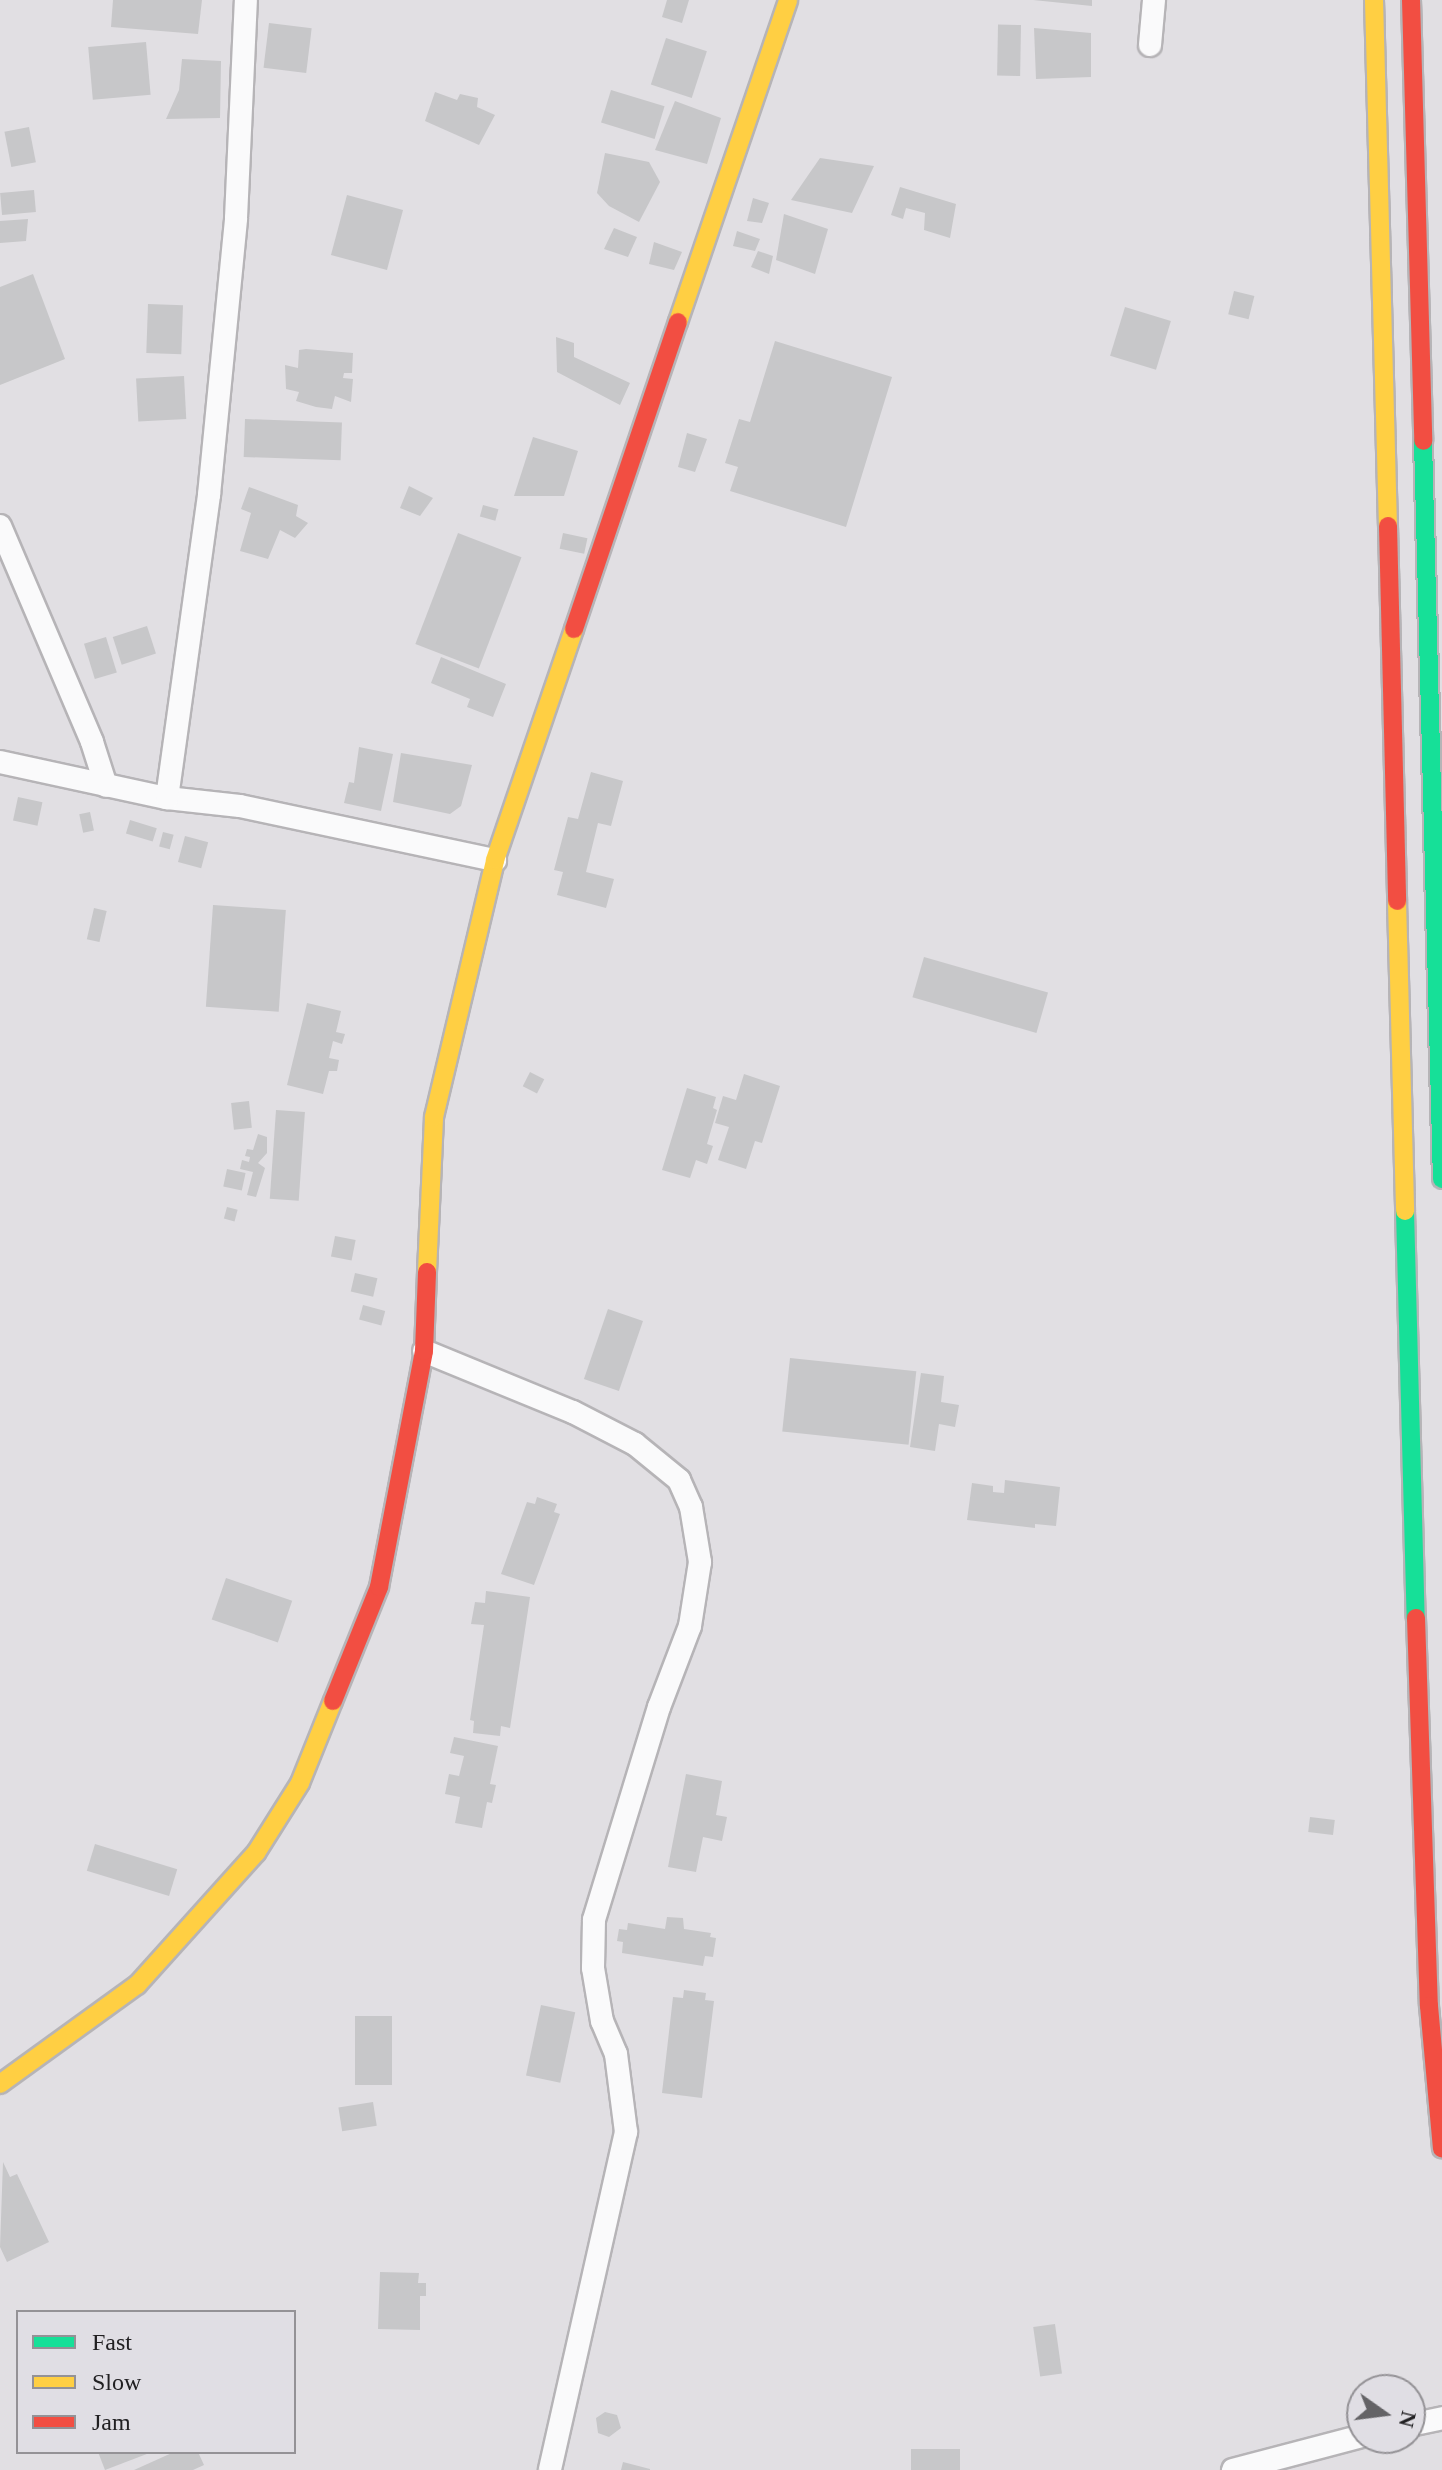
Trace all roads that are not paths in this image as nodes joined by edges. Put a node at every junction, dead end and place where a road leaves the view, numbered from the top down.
1 (246, 0) edge
2 (788, 0) edge
3 (1154, 0) edge
4 (1374, 0) edge
5 (1411, 0) edge
6 (1150, 45) dead end
7 (0, 526) edge
8 (0, 762) edge
9 (106, 786) junction
10 (167, 798) junction
11 (495, 860) junction
12 (1442, 1179) edge
13 (424, 1351) junction
14 (0, 2084) edge
15 (1442, 2148) edge
16 (1346, 2440) edge
17 (550, 2470) edge
18 (1233, 2470) edge

1 - 10 street
2 - 11 main road
3 - 6 street
4 - 15 main road
5 - 12 main road
7 - 9 street
8 - 9 street
9 - 10 street
10 - 11 street
11 - 13 main road
13 - 14 main road
13 - 17 street
16 - 18 street

